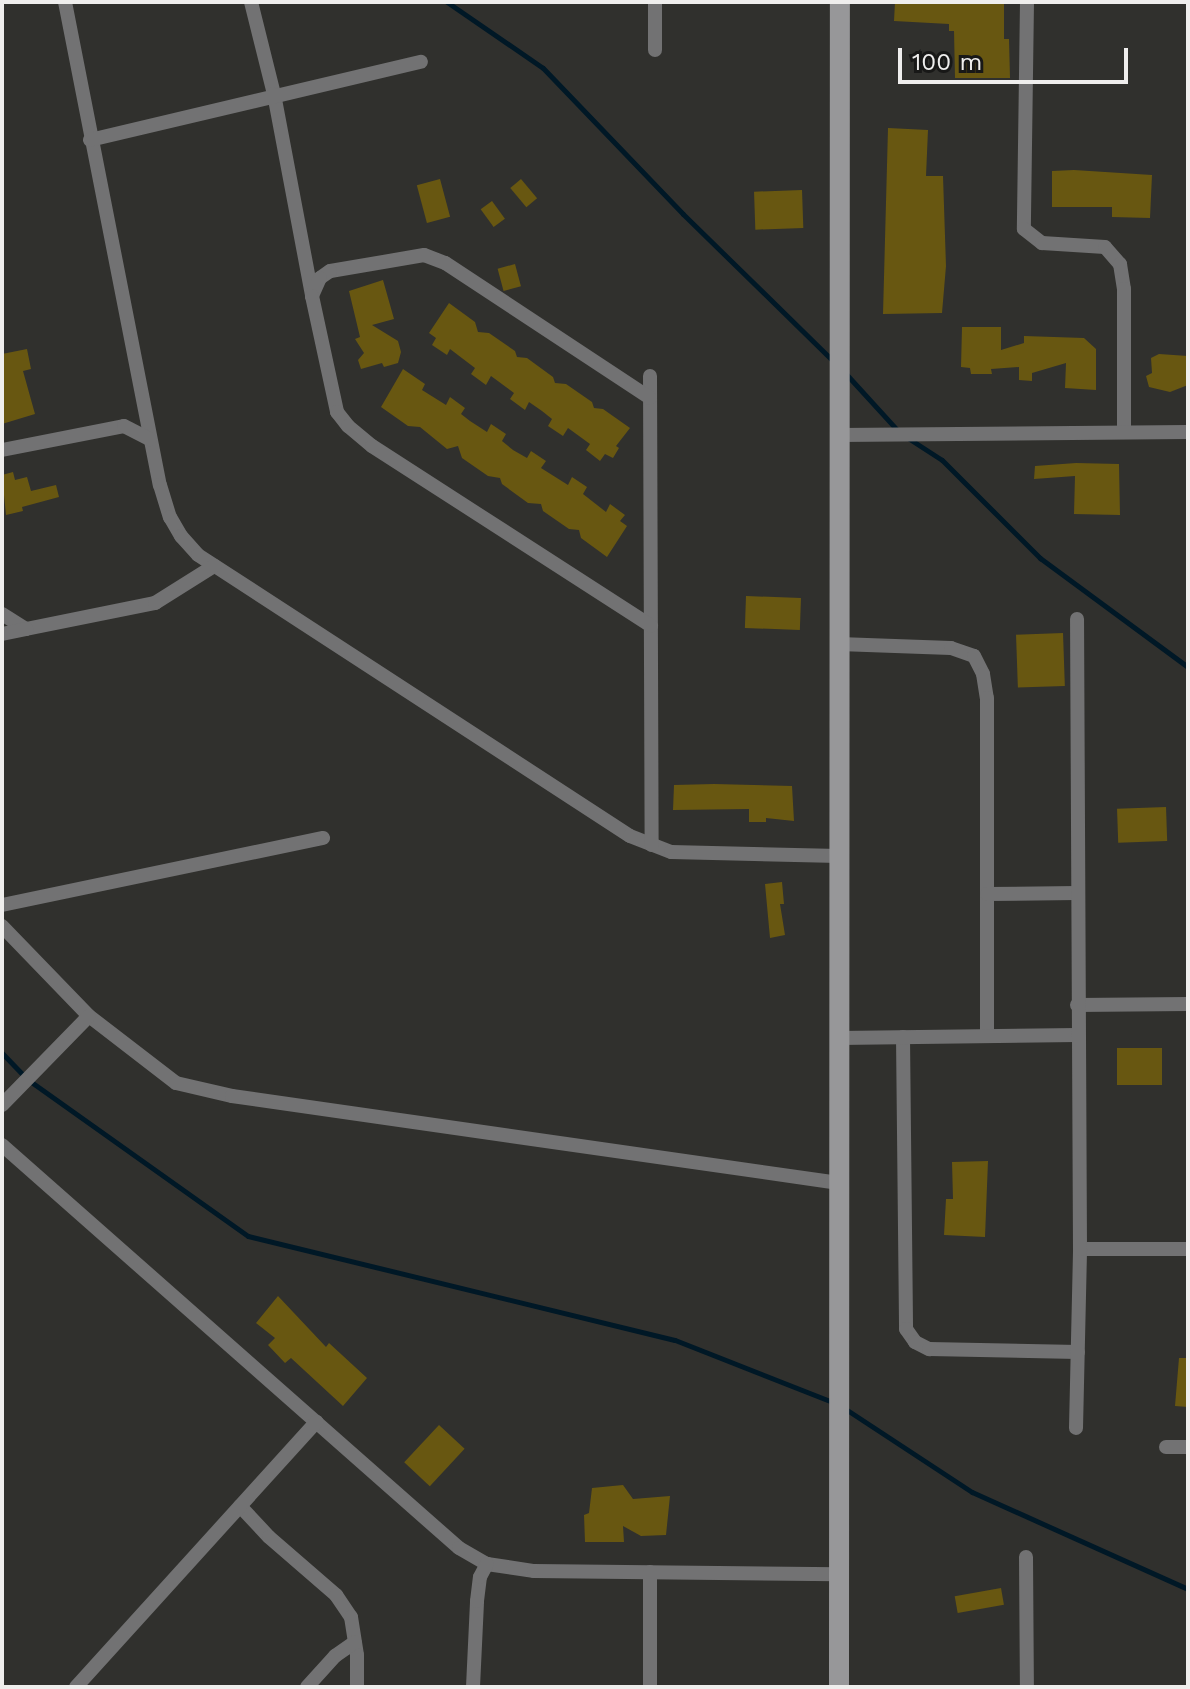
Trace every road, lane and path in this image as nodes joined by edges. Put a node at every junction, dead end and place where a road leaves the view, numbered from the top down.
1 (65, 2) edge
2 (251, 2) edge
3 (655, 2) edge
4 (840, 2) edge
5 (1027, 2) edge
6 (655, 50) dead end
7 (421, 62) dead end
8 (274, 94) junction
9 (90, 140) junction
10 (312, 296) junction
11 (650, 376) dead end
12 (650, 398) junction
13 (1124, 431) junction
14 (1188, 432) edge
15 (840, 435) junction
16 (150, 439) junction
17 (2, 450) edge
18 (214, 566) junction
19 (2, 614) edge
20 (1077, 619) dead end
21 (651, 626) junction
22 (26, 629) junction
23 (2, 634) edge
24 (839, 644) junction
25 (323, 838) dead end
26 (652, 845) junction
27 (839, 856) junction
28 (1077, 893) junction
29 (987, 894) junction
30 (2, 905) edge
31 (2, 926) edge
32 (1188, 1004) edge
33 (1077, 1005) junction
34 (89, 1016) junction
35 (1077, 1035) junction
36 (987, 1036) junction
37 (903, 1037) junction
38 (839, 1038) junction
39 (2, 1105) edge
40 (2, 1145) edge
41 (839, 1183) junction
42 (1080, 1249) junction
43 (1188, 1249) edge
44 (1078, 1352) junction
45 (316, 1422) junction
46 (1076, 1428) dead end
47 (1166, 1447) dead end
48 (1188, 1447) edge
49 (240, 1506) junction
50 (1026, 1557) dead end
51 (487, 1564) junction
52 (650, 1572) junction
53 (839, 1574) junction
54 (355, 1642) junction
55 (76, 1687) edge
56 (307, 1687) edge
57 (357, 1687) edge
58 (473, 1687) edge
59 (650, 1687) edge
60 (839, 1687) edge
61 (1027, 1687) edge

1 - 9 street
2 - 8 street
3 - 6 street
4 - 15 street
5 - 13 street
7 - 8 street
8 - 9 street
8 - 10 street
9 - 16 street
10 - 12 street
10 - 21 street
11 - 12 street
12 - 21 street
13 - 14 street
13 - 15 street
15 - 24 street
16 - 17 street
16 - 18 street
18 - 22 street
18 - 26 street
19 - 22 street
20 - 28 street
21 - 26 street
22 - 23 street
24 - 27 street
24 - 29 street
25 - 30 street
26 - 27 street
27 - 38 street
28 - 29 street
28 - 33 street
29 - 36 street
31 - 34 street
32 - 33 street
33 - 35 street
34 - 39 street
34 - 41 street
35 - 36 street
35 - 42 street
36 - 37 street
37 - 38 street
37 - 44 street
38 - 41 street
40 - 45 street
41 - 53 street
42 - 43 street
42 - 44 street
44 - 46 street
45 - 49 street
45 - 51 street
47 - 48 street
49 - 54 street
49 - 55 street
50 - 61 street
51 - 52 street
51 - 58 street
52 - 53 street
52 - 59 street
53 - 60 street
54 - 56 street
54 - 57 street

